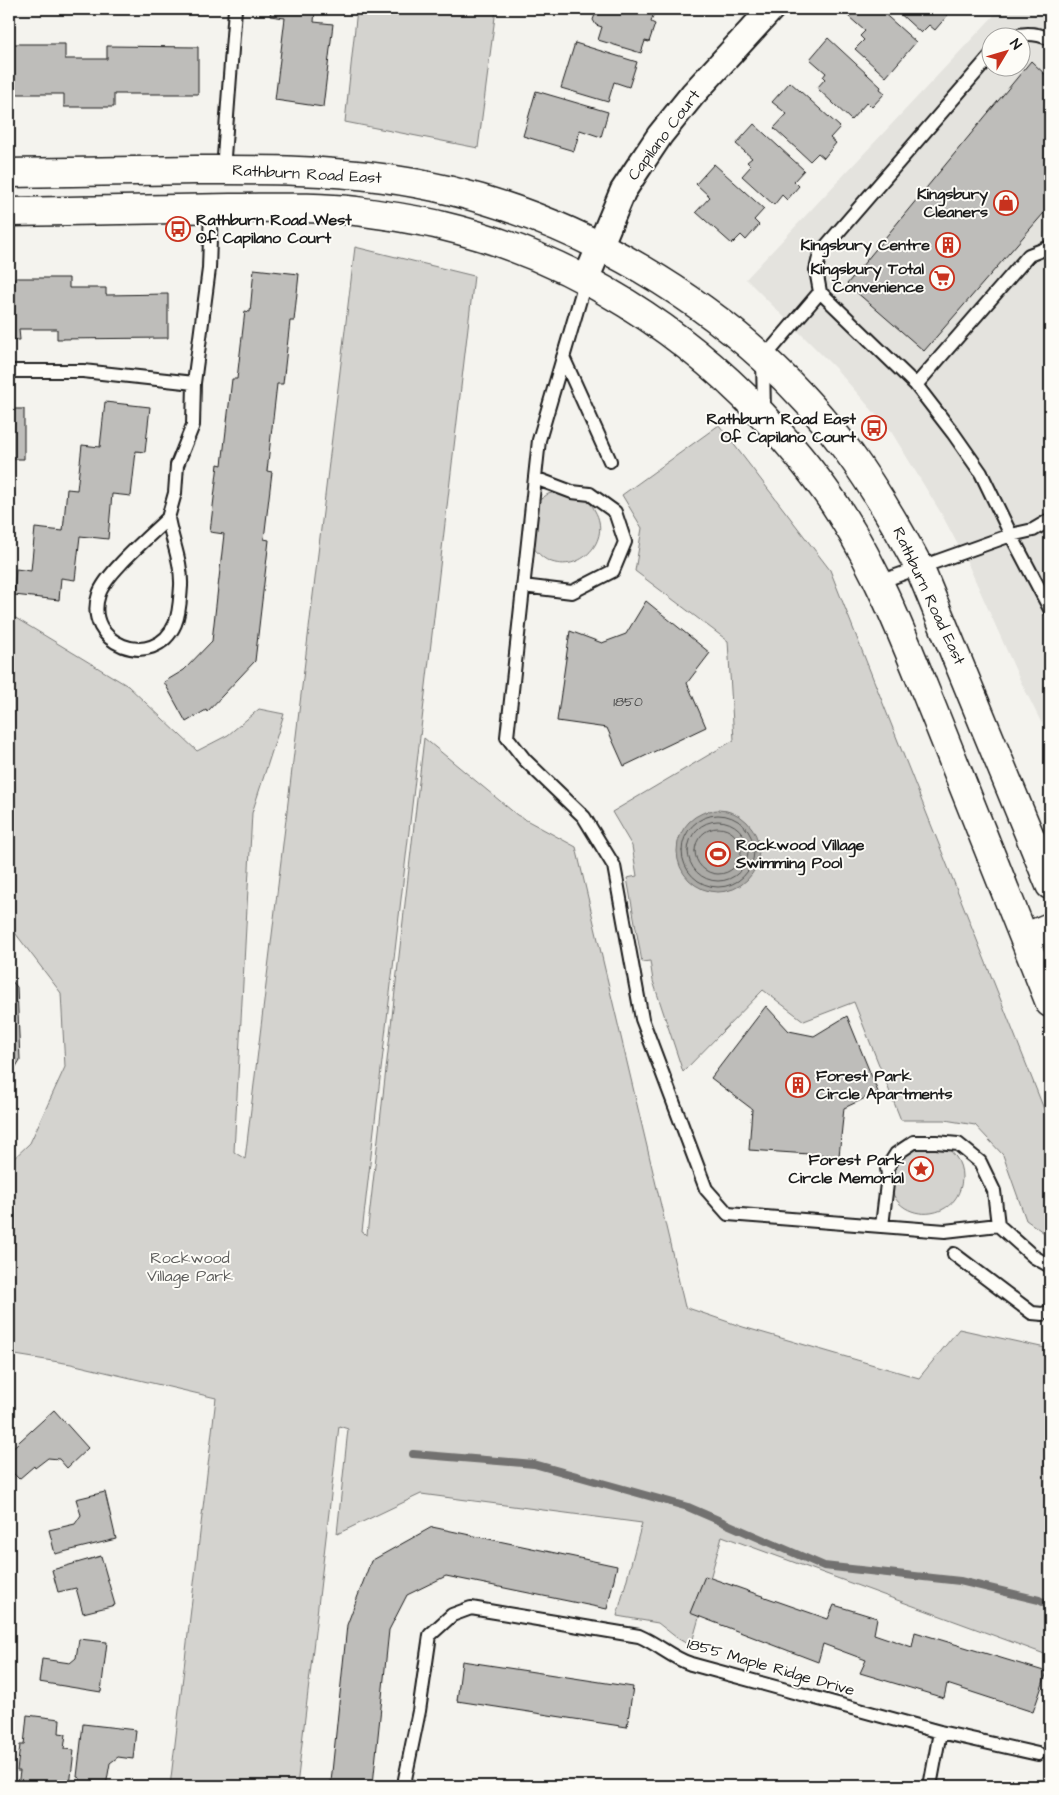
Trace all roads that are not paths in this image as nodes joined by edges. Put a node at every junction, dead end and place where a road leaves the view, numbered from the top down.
1 (235, 9) edge
2 (771, 9) edge
3 (1032, 34) edge
4 (1050, 39) edge
5 (982, 66) edge
6 (223, 170) junction
7 (9, 173) edge
8 (211, 208) junction
9 (9, 212) edge
10 (600, 245) junction
11 (1050, 246) edge
12 (586, 279) junction
13 (820, 292) junction
14 (563, 357) junction
15 (763, 359) junction
16 (9, 371) edge
17 (194, 383) junction
18 (916, 385) junction
19 (764, 416) junction
20 (610, 461) dead end
21 (535, 478) junction
22 (168, 518) junction
23 (1050, 520) edge
24 (1011, 536) junction
25 (920, 569) junction
26 (880, 582) junction
27 (523, 586) junction
28 (1050, 609) edge
29 (1050, 887) edge
30 (1011, 904) junction
31 (1050, 927) edge
32 (1024, 938) junction
33 (1050, 1003) edge
34 (998, 1225) junction
35 (882, 1226) junction
36 (954, 1254) dead end
37 (1050, 1266) edge
38 (1050, 1311) edge
39 (940, 1732) junction
40 (1038, 1754) dead end
41 (405, 1786) edge
42 (930, 1786) edge

1 - 6 lane
2 - 10 street, Capilano Court
3 - 4 lane
5 - 13 lane
6 - 7 street, Rathburn Road East
6 - 10 street, Rathburn Road East
8 - 9 street
8 - 12 street
8 - 17 lane
10 - 12 street, Capilano Court
10 - 15 street, Rathburn Road East
11 - 18 lane
12 - 14 lane
12 - 19 street
13 - 15 lane
13 - 18 lane
14 - 20 lane
14 - 21 lane
15 - 19 lane
15 - 25 street, Rathburn Road East
16 - 17 lane
17 - 22 lane
18 - 24 lane
19 - 26 street
21 - 27 lane
21 - 27 lane
22 - 22 lane
23 - 24 lane
24 - 25 lane
24 - 28 lane
25 - 26 lane
25 - 29 street, Rathburn Road East
26 - 30 street
27 - 35 lane
29 - 30 street, Rathburn Road East
30 - 32 street
31 - 32 street
32 - 33 street
34 - 35 lane
34 - 35 lane
34 - 37 lane
36 - 38 lane
39 - 40 lane, 1855 Maple Ridge Drive
39 - 41 lane, 1855 Maple Ridge Drive
39 - 42 lane

